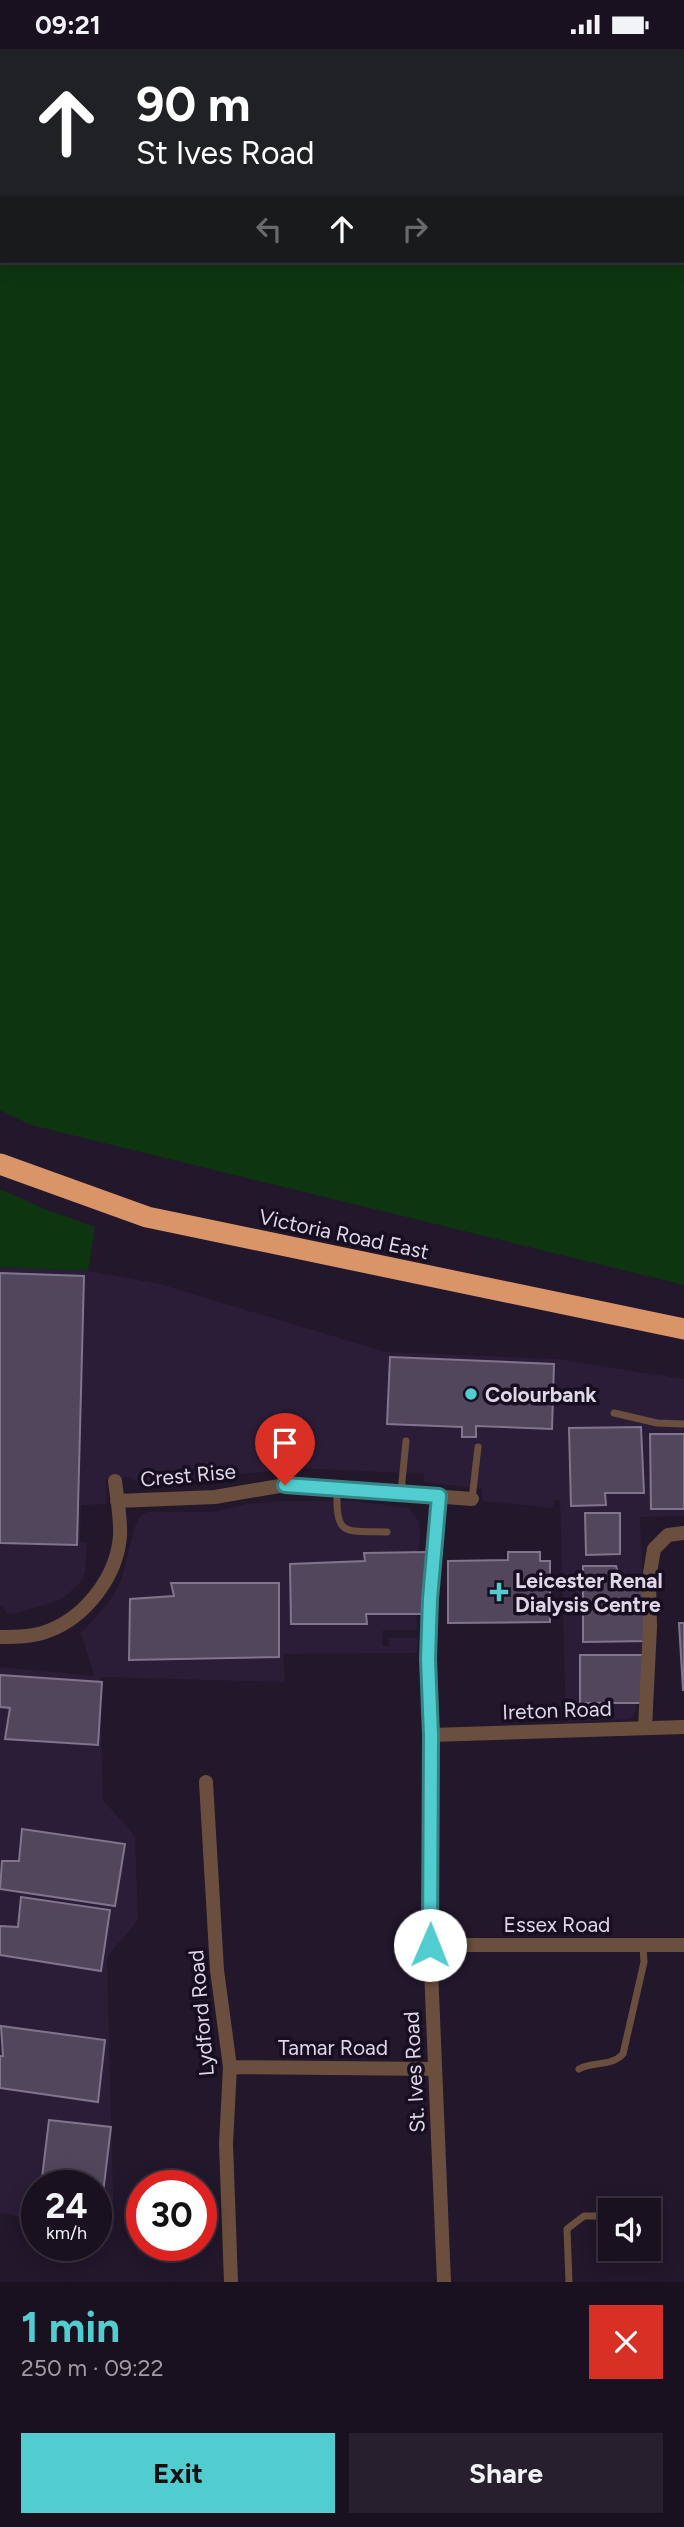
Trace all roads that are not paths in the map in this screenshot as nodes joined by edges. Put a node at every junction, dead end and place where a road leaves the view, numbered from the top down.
1 (0, 1164) edge
2 (684, 1329) edge
3 (614, 1413) dead end
4 (684, 1424) edge
5 (406, 1441) dead end
6 (478, 1447) dead end
7 (116, 1481) dead end
8 (337, 1488) junction
9 (401, 1492) junction
10 (439, 1496) junction
11 (472, 1499) joint
12 (117, 1501) junction
13 (387, 1532) dead end
14 (684, 1533) edge
15 (0, 1637) edge
16 (684, 1727) edge
17 (645, 1728) junction
18 (431, 1735) junction
19 (206, 1782) dead end
20 (430, 1945) junction
21 (643, 1945) junction
22 (684, 1945) edge
23 (230, 2067) junction
24 (435, 2069) junction
25 (579, 2069) dead end
26 (598, 2216) edge
27 (231, 2282) edge
28 (444, 2282) edge
29 (569, 2282) edge

1 - 2 highway, Victoria Road East
3 - 4 lane
5 - 9 lane
6 - 11 lane
7 - 12 street, Crest Rise
8 - 9 street, Crest Rise
8 - 12 street, Crest Rise
8 - 13 lane
9 - 10 street, Crest Rise
10 - 11 street, Crest Rise
10 - 18 street, St. Ives Road
12 - 15 street, Crest Rise
14 - 17 street
16 - 17 street, Ireton Road
17 - 18 street, Ireton Road
18 - 20 street, St. Ives Road
19 - 23 street, Lydford Road
20 - 21 street, Essex Road
20 - 24 street, St. Ives Road
21 - 22 street, Essex Road
21 - 25 lane
23 - 24 street, Tamar Road
23 - 27 street, Lydford Road
24 - 28 street, St. Ives Road
26 - 29 lane

